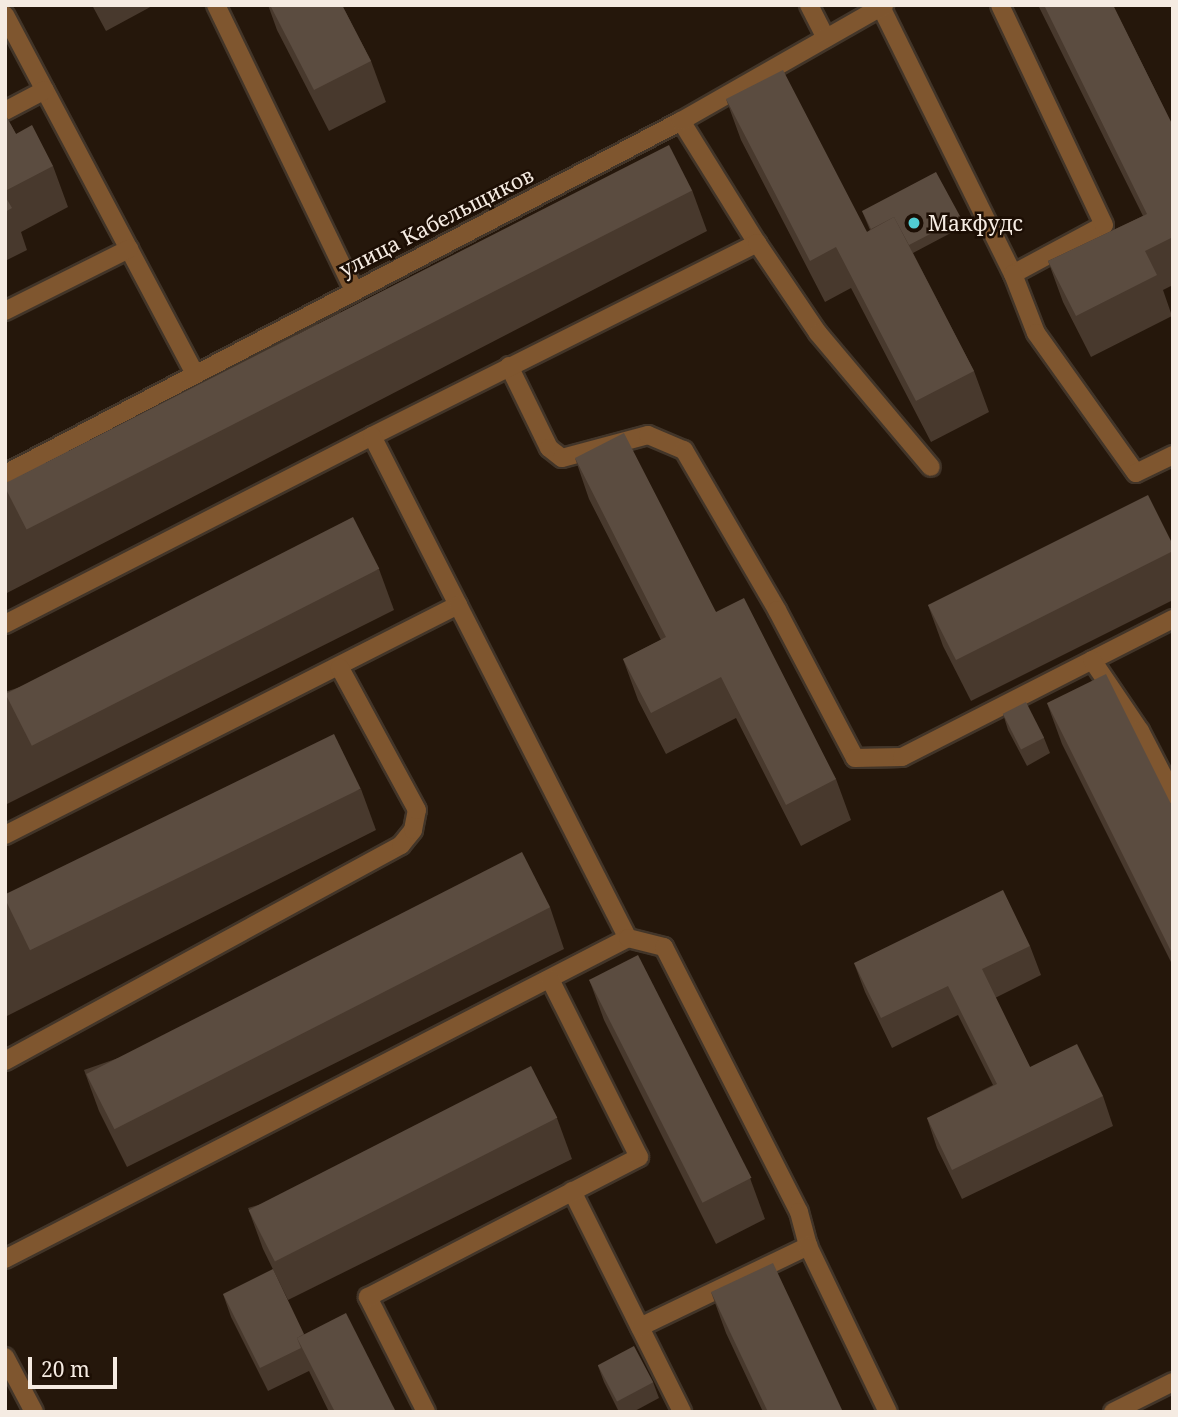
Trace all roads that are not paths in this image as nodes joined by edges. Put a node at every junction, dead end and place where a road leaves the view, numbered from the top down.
1 (216, 5) edge
2 (809, 5) edge
3 (1000, 5) edge
4 (883, 6) edge
5 (5, 15) edge
6 (826, 38) junction
7 (45, 90) junction
8 (5, 111) edge
9 (681, 121) junction
10 (757, 243) junction
11 (129, 249) junction
12 (1013, 274) junction
13 (355, 290) junction
14 (5, 311) edge
15 (509, 366) junction
16 (195, 374) junction
17 (372, 436) junction
18 (1173, 455) edge
19 (931, 467) dead end
20 (5, 474) edge
21 (458, 605) junction
22 (1173, 619) edge
23 (5, 624) edge
24 (1092, 660) junction
25 (340, 668) junction
26 (1173, 795) edge
27 (5, 835) edge
28 (628, 938) junction
29 (550, 979) junction
30 (5, 1060) edge
31 (572, 1191) junction
32 (808, 1246) junction
33 (5, 1259) edge
34 (640, 1327) junction
35 (5, 1357) edge
36 (1173, 1381) edge
37 (34, 1412) edge
38 (426, 1412) edge
39 (682, 1412) edge
40 (888, 1412) edge
41 (1113, 1412) edge

1 - 13 street
2 - 6 street
3 - 12 street
4 - 6 street, улица Кабельщиков
4 - 12 street
5 - 7 street
6 - 9 street, улица Кабельщиков
7 - 8 street
7 - 11 street
9 - 10 street
9 - 13 street, улица Кабельщиков
10 - 15 street
10 - 19 street
11 - 14 street
11 - 16 street
12 - 18 street
13 - 16 street, улица Кабельщиков
15 - 17 street
15 - 24 street
16 - 20 street, улица Кабельщиков
17 - 21 street
17 - 23 street
21 - 25 street
21 - 28 street
22 - 24 street
24 - 26 street
25 - 27 street
25 - 30 street
28 - 29 street
28 - 32 street
29 - 31 street
29 - 33 street
31 - 34 street
31 - 38 street
32 - 34 street
32 - 40 street
34 - 39 street
35 - 37 street
36 - 41 street

